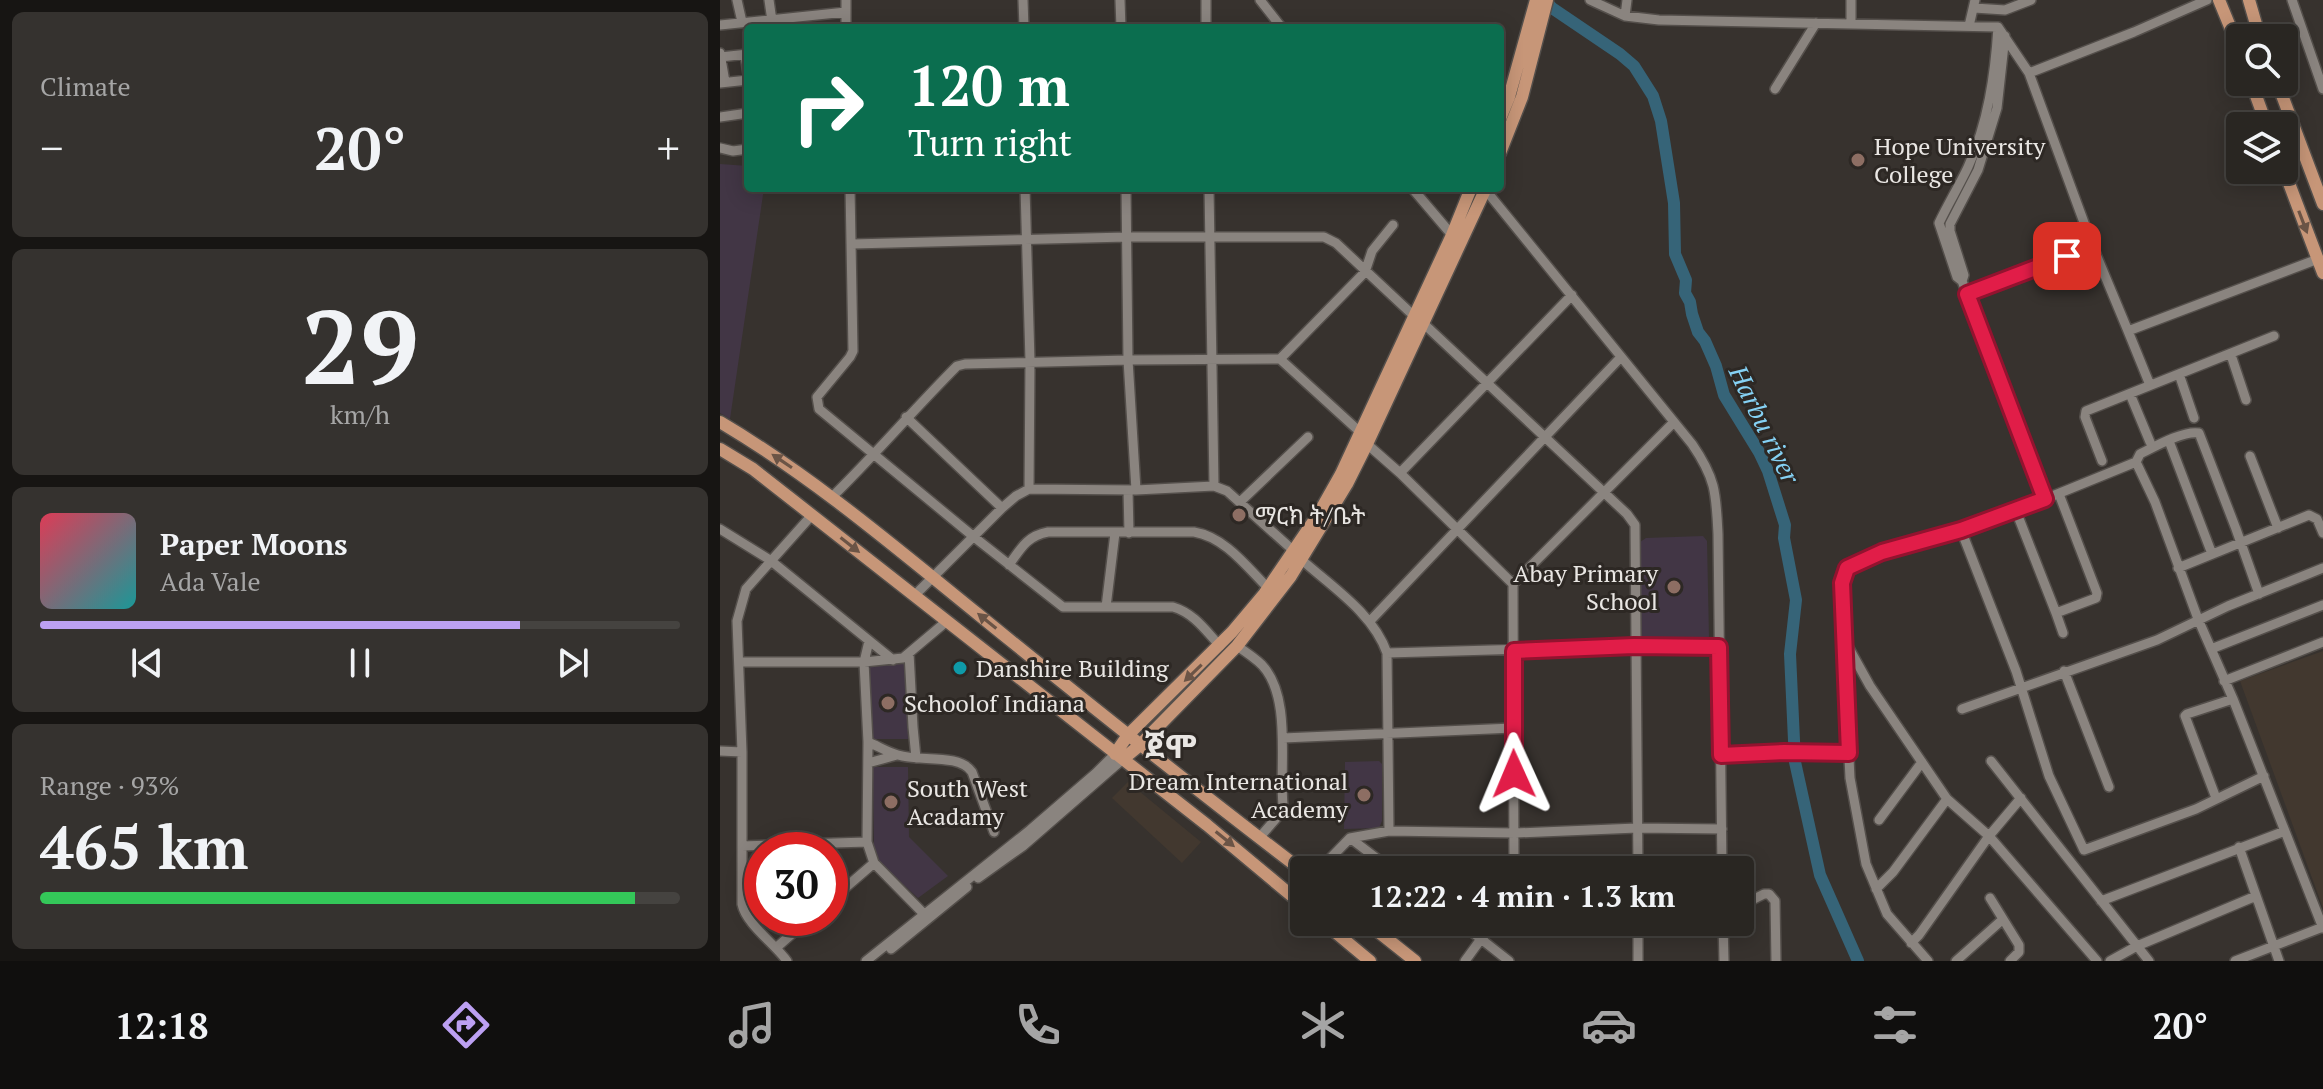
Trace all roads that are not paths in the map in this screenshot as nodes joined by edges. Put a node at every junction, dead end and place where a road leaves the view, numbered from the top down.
1 (737, 0) edge
2 (769, 0) edge
3 (846, 0) edge
4 (1023, 0) edge
5 (1120, 0) edge
6 (1206, 0) edge
7 (1260, 0) edge
8 (1590, 0) edge
9 (1627, 0) edge
10 (1851, 0) edge
11 (2028, 0) edge
12 (2180, 0) edge
13 (2207, 0) edge
14 (2219, 0) edge
15 (2249, 0) edge
16 (2292, 0) edge
17 (1541, 4) edge
18 (1975, 4) edge
19 (2183, 11) junction
20 (846, 12) junction
21 (1625, 16) junction
22 (742, 22) junction
23 (1816, 23) junction
24 (772, 24) edge
25 (846, 24) edge
26 (1024, 24) edge
27 (1121, 24) edge
28 (1206, 24) edge
29 (1279, 24) edge
30 (1851, 24) junction
31 (2230, 24) edge
32 (2256, 24) edge
33 (720, 25) edge
34 (1969, 26) junction
35 (1998, 27) junction
36 (2005, 36) junction
37 (744, 54) edge
38 (720, 55) edge
39 (2029, 73) junction
40 (744, 78) edge
41 (723, 82) edge
42 (1775, 89) dead end
43 (2323, 89) edge
44 (2282, 96) edge
45 (1504, 109) edge
46 (744, 114) edge
47 (720, 117) edge
48 (1504, 143) edge
49 (720, 148) edge
50 (744, 150) edge
51 (1974, 167) junction
52 (2298, 178) edge
53 (2314, 181) junction
54 (2289, 184) edge
55 (850, 192) edge
56 (1025, 192) edge
57 (1126, 192) edge
58 (1209, 192) edge
59 (1415, 192) edge
60 (1469, 192) edge
61 (1483, 192) edge
62 (1487, 192) edge
63 (2323, 204) edge
64 (1393, 225) dead end
65 (1452, 235) junction
66 (1127, 237) junction
67 (1210, 237) junction
68 (1025, 241) junction
69 (852, 244) junction
70 (2093, 247) junction
71 (2318, 259) junction
72 (1365, 272) junction
73 (2323, 273) edge
74 (1967, 294) junction
75 (1572, 295) junction
76 (1418, 320) junction
77 (2128, 331) junction
78 (2274, 336) dead end
79 (2231, 355) junction
80 (1621, 357) junction
81 (1211, 358) junction
82 (1280, 359) junction
83 (1128, 360) junction
84 (1030, 361) junction
85 (2179, 374) junction
86 (1487, 383) junction
87 (2150, 385) junction
88 (2130, 394) junction
89 (2246, 400) dead end
90 (1378, 405) junction
91 (906, 417) junction
92 (2194, 418) dead end
93 (720, 422) edge
94 (1673, 423) junction
95 (1360, 432) junction
96 (1308, 437) dead end
97 (1544, 438) junction
98 (2169, 441) junction
99 (2150, 442) dead end
100 (1367, 444) junction
101 (720, 449) edge
102 (874, 456) junction
103 (2250, 456) dead end
104 (2102, 461) dead end
105 (2136, 462) junction
106 (1400, 473) junction
107 (1214, 486) junction
108 (1029, 489) junction
109 (1132, 490) junction
110 (1604, 493) junction
111 (2059, 494) junction
112 (832, 497) junction
113 (2045, 499) junction
114 (1240, 502) junction
115 (1002, 508) junction
116 (2016, 511) junction
117 (812, 515) junction
118 (2278, 528) junction
119 (720, 529) edge
120 (1456, 529) junction
121 (1961, 530) junction
122 (1115, 533) junction
123 (1129, 533) junction
124 (2323, 533) edge
125 (974, 537) junction
126 (2241, 544) junction
127 (2212, 554) junction
128 (1298, 556) junction
129 (770, 560) junction
130 (1009, 565) junction
131 (2178, 568) junction
132 (2323, 568) edge
133 (933, 578) junction
134 (1513, 584) junction
135 (1268, 588) junction
136 (2259, 594) junction
137 (914, 596) junction
138 (2323, 605) edge
139 (1106, 607) junction
140 (2056, 613) junction
141 (2198, 619) junction
142 (947, 621) junction
143 (1370, 621) junction
144 (2063, 633) dead end
145 (1843, 638) junction
146 (869, 641) junction
147 (2323, 642) edge
148 (1220, 646) junction
149 (1237, 646) junction
150 (1634, 646) junction
151 (1719, 647) junction
152 (2211, 649) junction
153 (1514, 651) junction
154 (909, 653) junction
155 (1387, 653) junction
156 (893, 660) junction
157 (739, 662) junction
158 (864, 662) junction
159 (2064, 671) junction
160 (2224, 681) junction
161 (2021, 687) junction
162 (2233, 699) junction
163 (1962, 709) dead end
164 (1106, 718) junction
165 (1145, 719) junction
166 (1513, 728) junction
167 (1152, 734) junction
168 (1388, 734) junction
169 (1128, 735) junction
170 (1283, 738) junction
171 (868, 742) junction
172 (1140, 745) junction
173 (720, 751) edge
174 (742, 752) junction
175 (1849, 753) junction
176 (897, 755) junction
177 (1721, 755) junction
178 (1119, 756) junction
179 (916, 758) junction
180 (1160, 760) junction
181 (1991, 761) dead end
182 (1922, 762) junction
183 (868, 763) junction
184 (2264, 776) junction
185 (2109, 787) dead end
186 (2021, 798) junction
187 (2216, 798) junction
188 (1947, 799) junction
189 (1879, 820) dead end
190 (1637, 828) junction
191 (1722, 829) junction
192 (1389, 831) junction
193 (2285, 831) junction
194 (994, 832) dead end
195 (1515, 833) junction
196 (1989, 836) junction
197 (1259, 838) junction
198 (1350, 838) junction
199 (867, 842) junction
200 (742, 846) junction
201 (2239, 847) junction
202 (2084, 850) junction
203 (1333, 856) edge
204 (1374, 856) edge
205 (1514, 856) edge
206 (1638, 856) edge
207 (1722, 856) edge
208 (2071, 860) junction
209 (1290, 861) edge
210 (874, 863) junction
211 (848, 885) edge
212 (1876, 889) junction
213 (1290, 894) edge
214 (2256, 896) junction
215 (1990, 898) dead end
216 (1754, 899) edge
217 (2101, 901) junction
218 (926, 916) junction
219 (2002, 920) junction
220 (2323, 927) edge
221 (790, 936) edge
222 (1340, 936) edge
223 (1384, 936) edge
224 (1477, 936) edge
225 (1484, 936) edge
226 (1638, 936) edge
227 (1723, 936) edge
228 (1481, 939) junction
229 (1911, 943) junction
230 (2273, 945) junction
231 (2137, 946) junction
232 (777, 947) junction
233 (787, 961) edge
234 (866, 961) edge
235 (876, 961) edge
236 (1370, 961) edge
237 (1415, 961) edge
238 (1465, 961) edge
239 (1509, 961) edge
240 (1638, 961) edge
241 (1724, 961) edge
242 (1776, 961) edge
243 (1928, 961) edge
244 (1956, 961) edge
245 (2010, 961) edge
246 (2097, 961) edge
247 (2110, 961) edge
248 (2149, 961) edge
249 (2235, 961) edge
250 (2279, 961) edge

1 - 22 street
2 - 24 street
3 - 20 street
4 - 26 street
5 - 27 street
6 - 28 street
7 - 29 street
8 - 21 street
9 - 21 street
10 - 30 street
11 - 18 street
12 - 19 street
13 - 19 street
14 - 31 main road
15 - 32 main road
16 - 43 street
17 - 45 main road
17 - 48 main road
18 - 34 street
19 - 39 street
20 - 24 street
20 - 25 street
21 - 23 street
22 - 24 street
22 - 33 street
23 - 30 street
23 - 42 street
30 - 34 street
34 - 35 street
35 - 36 street
35 - 51 street
36 - 39 street
36 - 51 street
37 - 38 street
38 - 41 street
39 - 70 street
40 - 41 street
44 - 53 main road
46 - 47 street
49 - 50 street
51 - 74 street
52 - 53 main road
53 - 63 main road
54 -> 71 main road
55 - 69 street
56 - 68 street
57 - 66 street
58 - 67 street
59 - 65 street
60 - 65 main road
61 - 76 main road
62 - 75 street
64 - 72 street
65 - 76 main road
66 - 67 street
66 - 68 street
66 - 83 street
67 - 72 street
67 - 81 street
68 - 69 street
68 - 84 street
69 - 102 street
70 - 74 street
70 - 77 street
71 - 73 main road
71 - 77 street
72 - 76 street
72 - 82 street
74 - 113 street
75 - 80 street
75 - 86 street
76 - 86 street
76 - 90 main road
77 - 87 street
78 - 79 street
79 - 85 street
79 - 89 street
80 - 94 street
80 - 97 street
81 - 82 street
81 - 83 street
81 - 107 street
82 - 95 street
83 - 84 street
83 - 109 street
84 - 91 street
84 - 108 street
85 - 87 street
85 - 92 street
86 - 97 street
86 - 106 street
87 - 88 street
88 - 99 street
88 - 104 street
90 - 95 main road
90 - 100 main road
91 - 102 street
91 - 115 street
112 -> 93 main road
94 - 110 street
94 - 151 street
95 - 128 main road
96 - 114 street
97 - 110 street
97 - 120 street
98 - 105 street
98 - 126 street
98 - 127 street
100 - 106 street
100 - 128 main road
101 - 117 main road
102 - 112 street
102 - 125 street
103 - 118 street
105 - 111 street
105 - 131 street
106 - 120 street
107 - 109 street
107 - 114 street
108 - 109 street
108 - 115 street
109 - 123 street
110 - 134 street
110 - 150 street
111 - 113 street
111 - 140 street
112 - 133 main road
113 - 116 street
114 - 128 street
115 - 125 street
116 - 121 street
116 - 140 street
117 - 129 street
117 -> 137 main road
118 - 124 street
118 - 126 street
119 - 129 street
120 - 134 street
120 - 143 street
121 - 145 street
121 - 161 street
122 - 123 street
122 - 130 street
122 - 139 street
123 - 135 street
125 - 130 street
125 - 133 street
126 - 127 street
126 - 136 street
127 - 131 street
128 - 135 main road
128 - 143 street
128 - 149 main road
129 - 146 street
129 - 157 street
130 - 139 street
131 - 141 street
132 - 136 street
133 - 137 street
164 -> 133 main road
134 - 153 street
135 - 148 main road
136 - 141 street
137 - 142 main road
138 - 152 street
139 - 148 street
140 - 144 street
141 - 152 street
141 - 159 street
142 - 154 street
142 - 178 main road
143 - 155 street
145 - 175 street
145 - 182 street
146 - 156 street
146 - 158 street
147 - 160 street
148 -> 165 main road
149 - 167 main road
149 - 170 street
150 - 151 street
150 - 153 street
150 - 190 street
151 - 177 street
152 - 160 street
153 - 155 street
153 - 166 street
154 - 156 street
154 - 179 street
155 - 168 street
156 - 158 street
157 - 158 street
157 - 174 street
158 - 171 street
159 - 161 street
159 - 185 street
160 - 162 street
161 - 163 street
161 - 202 street
162 - 184 street
162 - 187 street
164 - 165 main road
164 - 169 main road
165 - 169 main road
166 - 168 street
166 - 195 street
167 - 172 main road
167 - 180 main road
168 - 170 street
168 - 192 street
169 - 172 main road
169 - 178 main road
170 - 197 street
171 - 176 street
171 - 183 street
172 - 178 main road
172 - 180 main road
173 - 174 street
174 - 200 street
175 - 177 street
175 - 212 street
176 - 179 street
176 - 183 street
177 - 191 street
178 -> 213 main road
178 - 218 street
179 - 194 street
180 - 197 main road
181 - 186 street
182 - 188 street
182 - 189 street
183 - 199 street
184 - 187 street
184 - 193 street
186 - 196 street
186 - 208 street
187 - 202 street
188 - 196 street
188 - 212 street
190 - 191 street
190 - 195 street
190 - 206 street
191 - 207 street
192 - 195 street
192 - 198 street
193 - 201 street
193 - 220 street
195 - 205 street
196 - 229 street
196 - 246 street
197 - 209 main road
198 - 203 street
198 - 204 street
199 - 200 street
199 - 210 street
200 - 232 street
201 - 214 street
201 - 217 street
202 - 208 street
208 - 217 street
210 - 211 street
210 - 218 street
212 - 229 street
214 - 230 street
214 - 231 street
215 - 219 street
216 - 242 street
217 - 231 street
218 - 234 street
218 - 235 street
219 - 244 street
219 - 245 street
220 - 230 street
221 - 232 street
222 - 236 main road
223 - 237 main road
224 - 228 street
225 - 228 street
226 - 240 street
227 - 241 street
228 - 238 street
228 - 239 street
229 - 243 street
230 - 249 street
230 - 250 street
231 - 247 street
231 - 248 street
232 - 233 street

